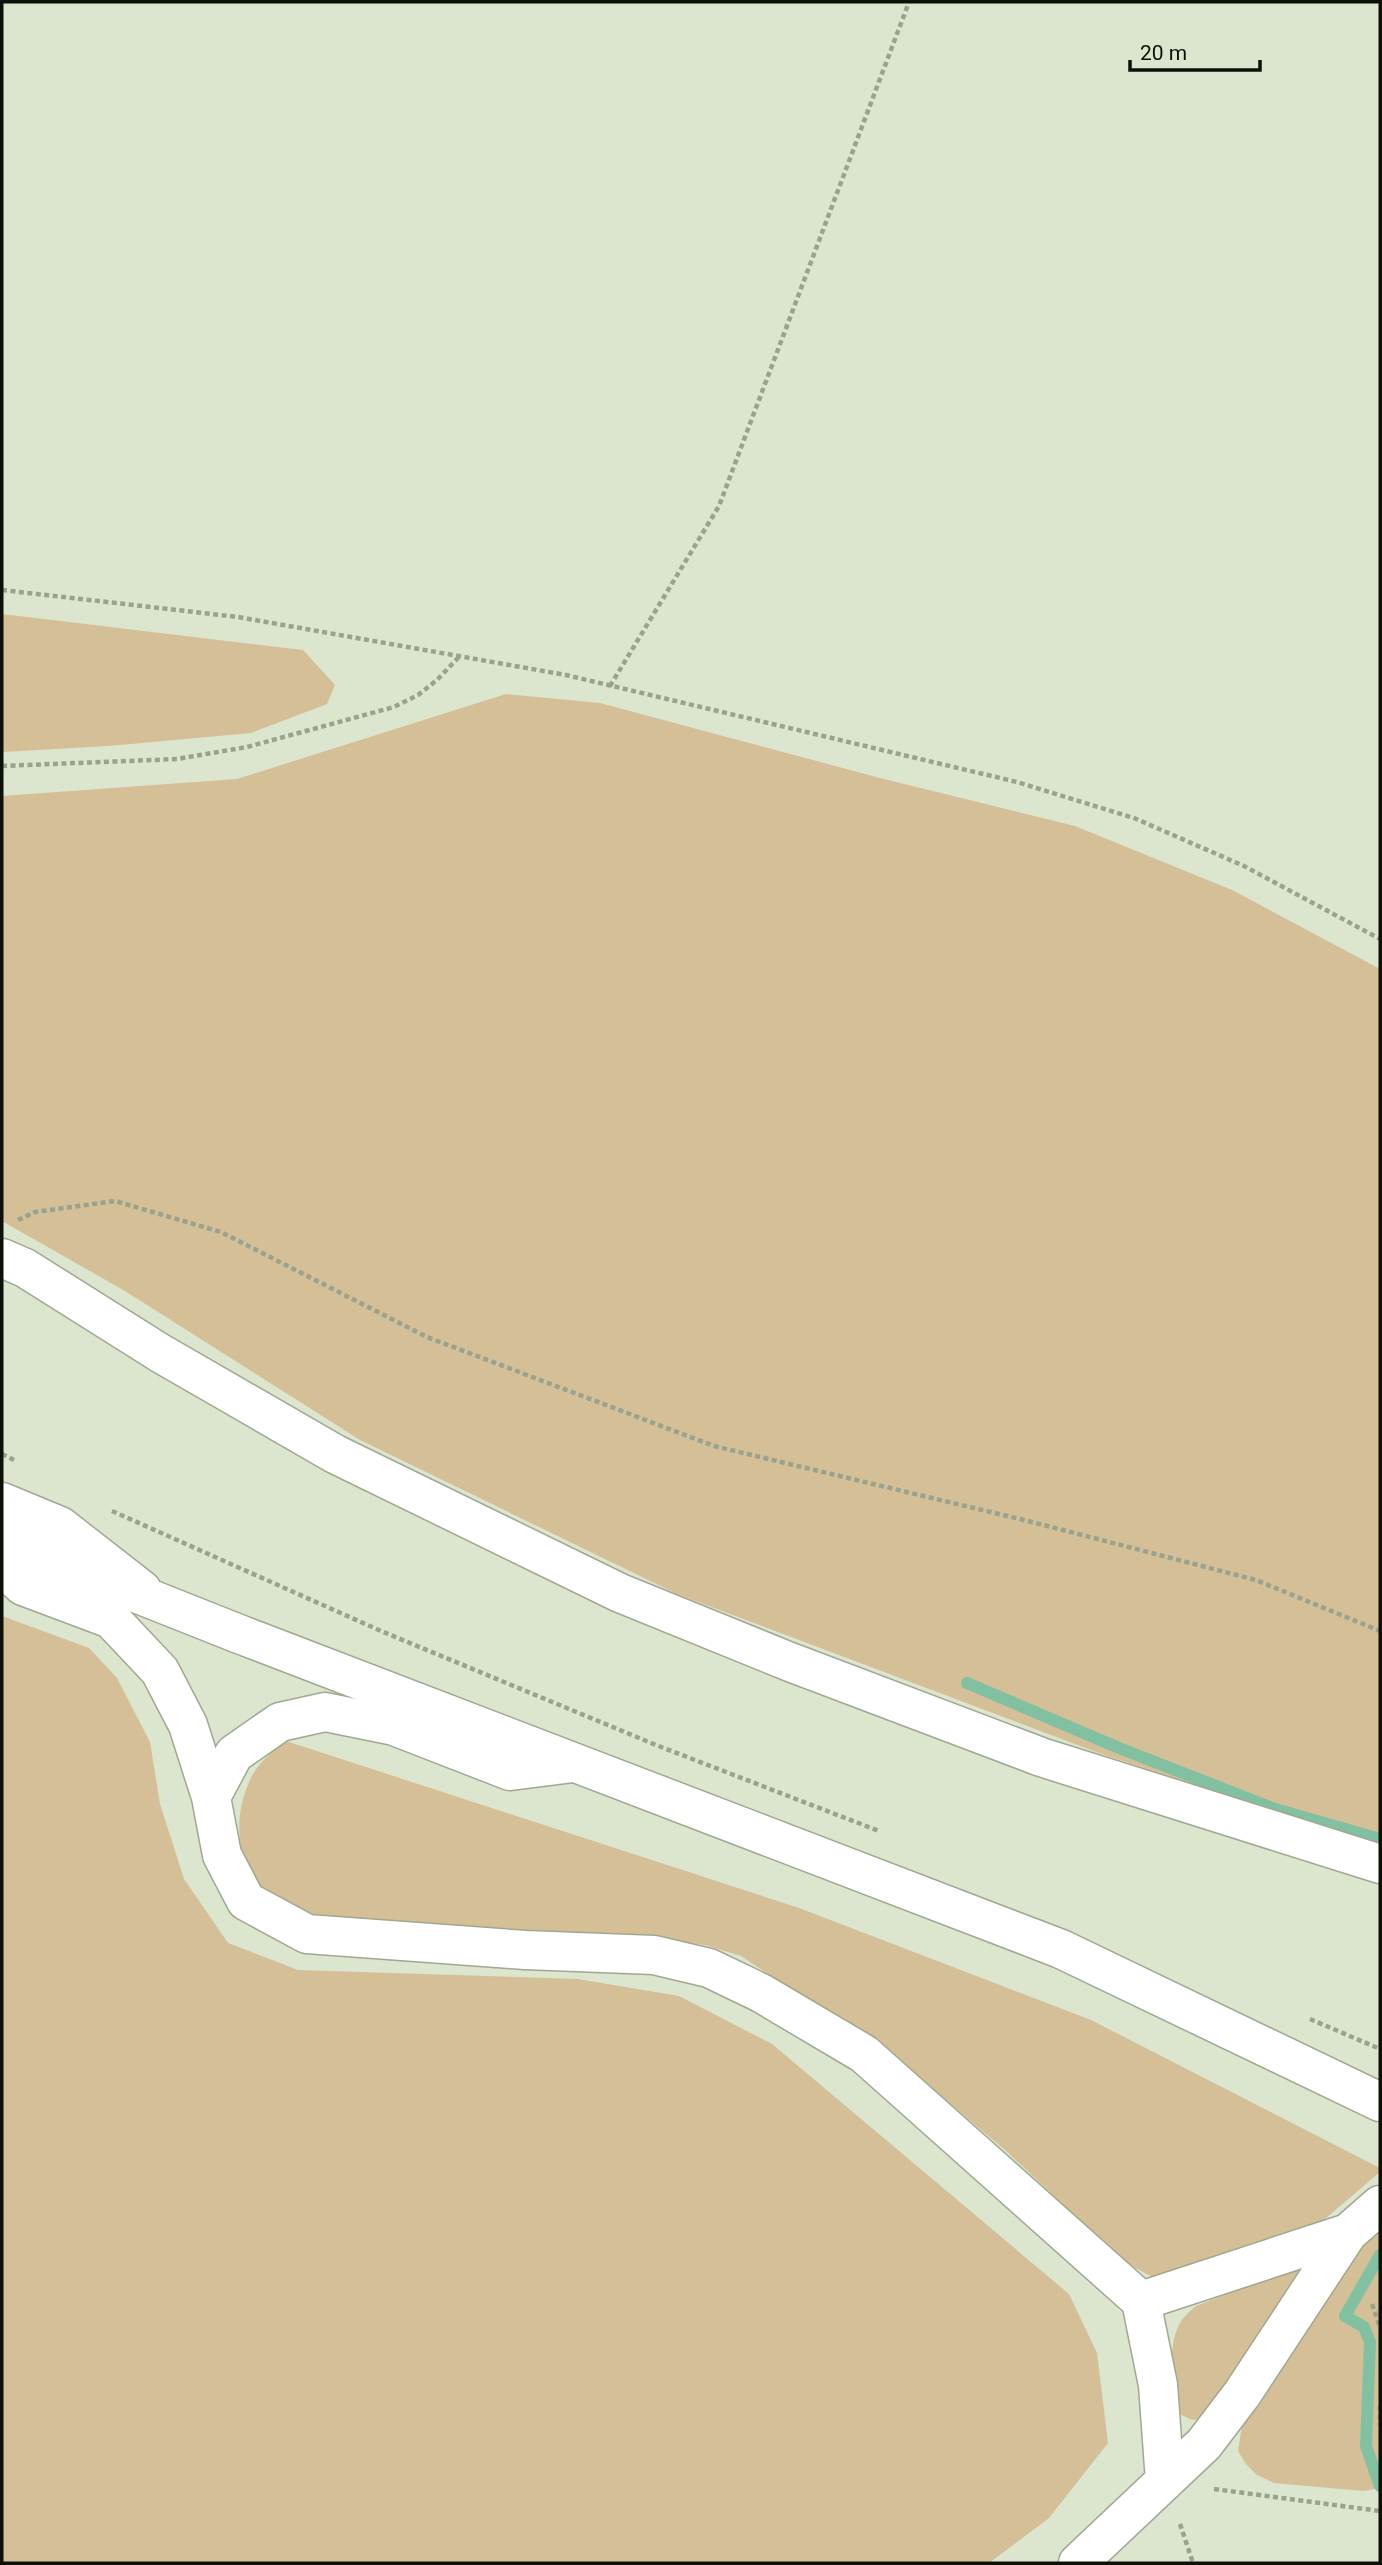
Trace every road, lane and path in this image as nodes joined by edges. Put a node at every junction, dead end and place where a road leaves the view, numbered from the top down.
1 (909, 2) edge
2 (2, 590) edge
3 (459, 657) junction
4 (610, 685) junction
5 (2, 766) edge
6 (1380, 939) edge
7 (7, 1240) edge
8 (2, 1454) edge
9 (26, 1466) dead end
10 (2, 1502) edge
11 (111, 1510) dead end
12 (2, 1540) edge
13 (2, 1567) edge
14 (155, 1600) junction
15 (1380, 1631) edge
16 (573, 1763) junction
17 (211, 1797) junction
18 (883, 1833) dead end
19 (1380, 1864) edge
20 (1304, 2016) dead end
21 (1380, 2049) edge
22 (1368, 2096) edge
23 (1380, 2205) edge
24 (1348, 2233) junction
25 (1141, 2301) junction
26 (1372, 2304) dead end
27 (1380, 2326) edge
28 (1380, 2406) edge
29 (1380, 2425) edge
30 (1165, 2481) junction
31 (1380, 2511) edge
32 (1078, 2563) edge

1 - 4 path
2 - 3 path
3 - 4 path
3 - 5 path
4 - 6 path
7 - 15 path
7 - 19 street
8 - 9 path
10 - 14 street
11 - 18 path
12 - 14 street
13 - 17 street
14 - 16 street
16 - 17 street
16 - 22 street
17 - 25 street
20 - 21 path
23 - 24 street
24 - 25 street
24 - 30 street
25 - 30 street
26 - 27 path
28 - 29 path
30 - 31 path
30 - 32 street

